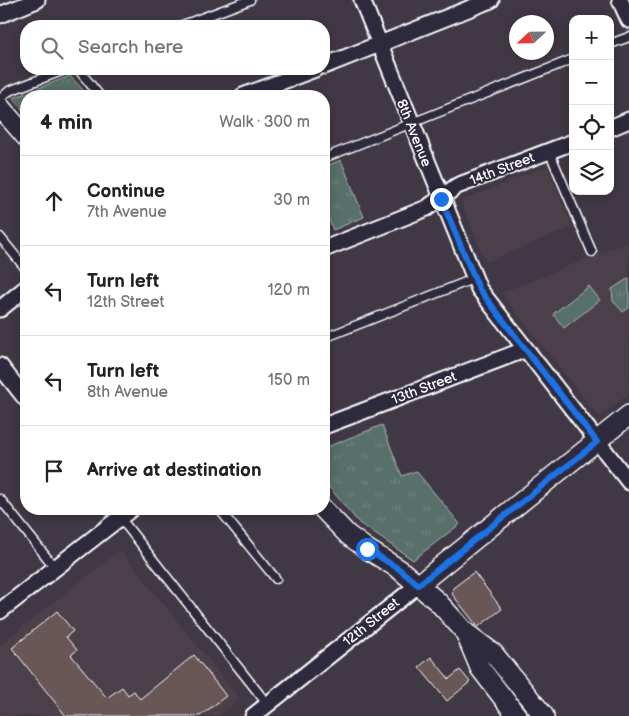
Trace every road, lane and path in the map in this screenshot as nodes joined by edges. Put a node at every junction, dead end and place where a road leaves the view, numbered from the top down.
1 (37, 0) edge
2 (250, 0) edge
3 (362, 0) edge
4 (490, 0) edge
5 (620, 0) edge
6 (0, 15) edge
7 (196, 20) edge
8 (629, 20) edge
9 (629, 37) edge
10 (614, 43) edge
11 (379, 44) junction
12 (570, 60) edge
13 (330, 64) edge
14 (51, 75) edge
15 (83, 75) edge
16 (299, 75) edge
17 (95, 90) edge
18 (259, 90) edge
19 (0, 99) edge
20 (0, 107) edge
21 (629, 120) edge
22 (410, 124) junction
23 (614, 126) edge
24 (20, 130) edge
25 (569, 144) edge
26 (549, 151) junction
27 (330, 156) edge
28 (441, 199) junction
29 (0, 237) edge
30 (330, 248) edge
31 (592, 252) dead end
32 (20, 262) edge
33 (473, 279) junction
34 (20, 293) edge
35 (0, 309) edge
36 (330, 336) edge
37 (524, 350) junction
38 (0, 366) edge
39 (20, 391) edge
40 (629, 415) edge
41 (330, 424) edge
42 (597, 442) junction
43 (629, 482) edge
44 (0, 499) edge
45 (122, 515) edge
46 (224, 515) edge
47 (330, 515) edge
48 (56, 569) junction
49 (276, 579) dead end
50 (418, 585) junction
51 (0, 611) edge
52 (465, 632) junction
53 (268, 704) junction
54 (253, 716) edge
55 (516, 716) edge
56 (544, 716) edge

1 - 6 street
2 - 7 lane
3 - 11 street, 8th Avenue
4 - 11 street
5 - 8 street
9 - 10 lane
11 - 13 street
11 - 22 street, 8th Avenue
12 - 22 lane
14 - 19 lane
15 - 17 lane
16 - 18 street
20 - 24 street
21 - 23 street
22 - 27 lane
22 - 28 street, 8th Avenue
25 - 26 street, 14th Street
26 - 28 street, 14th Street
26 - 31 lane
28 - 30 street, 14th Street
28 - 33 street, 8th Avenue
29 - 32 lane
33 - 36 lane
33 - 37 street, 8th Avenue
34 - 35 street
37 - 41 street, 13th Street
37 - 42 street, 8th Avenue
38 - 39 street
40 - 42 street, 12th Street
42 - 43 street, 8th Avenue
42 - 50 street, 12th Street
44 - 48 lane
45 - 48 street
45 - 53 lane
46 - 49 lane
47 - 50 street
48 - 51 street
50 - 52 street
50 - 53 street, 12th Street
52 - 55 street
52 - 56 street
53 - 54 street, 12th Street

